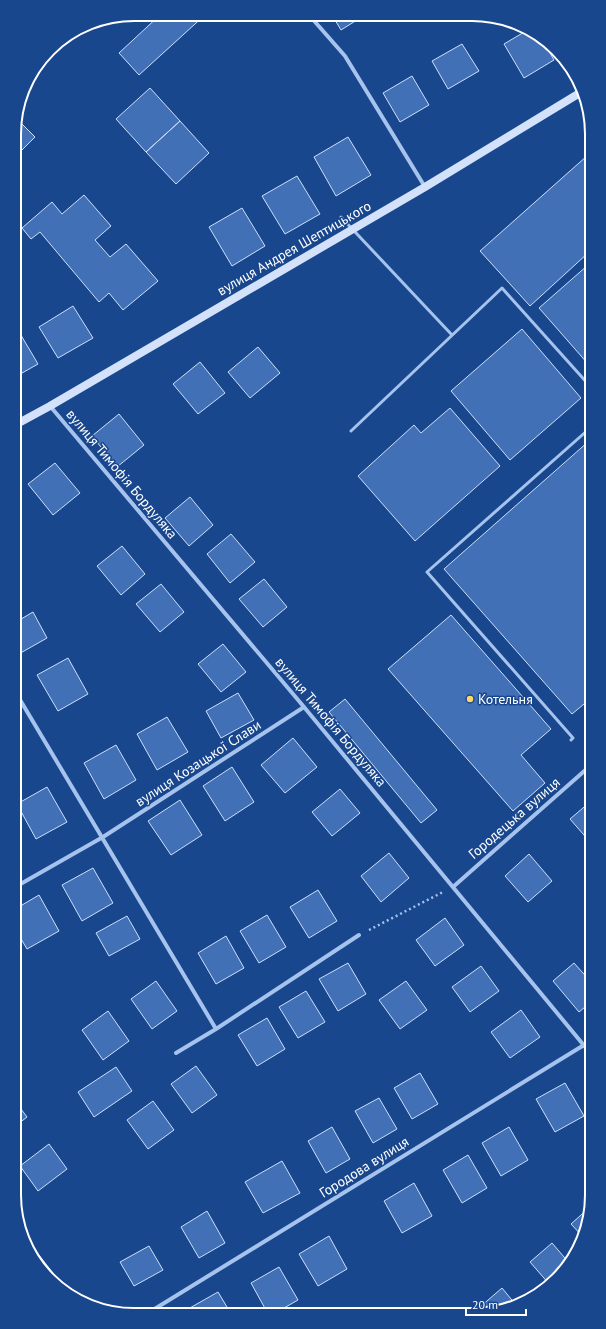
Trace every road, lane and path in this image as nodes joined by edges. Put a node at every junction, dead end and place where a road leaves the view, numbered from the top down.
1 (313, 21) edge
2 (577, 94) edge
3 (425, 187) junction
4 (341, 217) dead end
5 (352, 229) junction
6 (452, 335) junction
7 (585, 381) edge
8 (50, 406) junction
9 (21, 422) edge
10 (351, 431) dead end
11 (585, 433) edge
12 (21, 702) edge
13 (304, 707) junction
14 (571, 740) dead end
15 (585, 770) edge
16 (103, 838) junction
17 (21, 884) edge
18 (453, 887) junction
19 (359, 935) joint
20 (216, 1029) junction
21 (584, 1045) joint
22 (176, 1053) dead end
23 (156, 1308) edge

1 - 3 street
2 - 3 main road, вулиця Андрея Шептицького
3 - 5 main road, вулиця Андрея Шептицького
4 - 5 lane
5 - 6 lane
5 - 8 main road, вулиця Андрея Шептицького
6 - 7 lane
6 - 10 lane
8 - 9 main road, вулиця Андрея Шептицького
8 - 13 street, вулиця Тимофія Бордуляка
11 - 14 lane
12 - 16 street
13 - 16 street, вулиця Козацької Слави
13 - 18 street, вулиця Тимофія Бордуляка
15 - 18 street, Городецька вулиця
16 - 17 street, вулиця Козацької Слави
16 - 20 street
18 - 19 path
18 - 21 street, вулиця Тимофія Бордуляка
19 - 20 street
20 - 22 street
21 - 23 street, Городова вулиця

